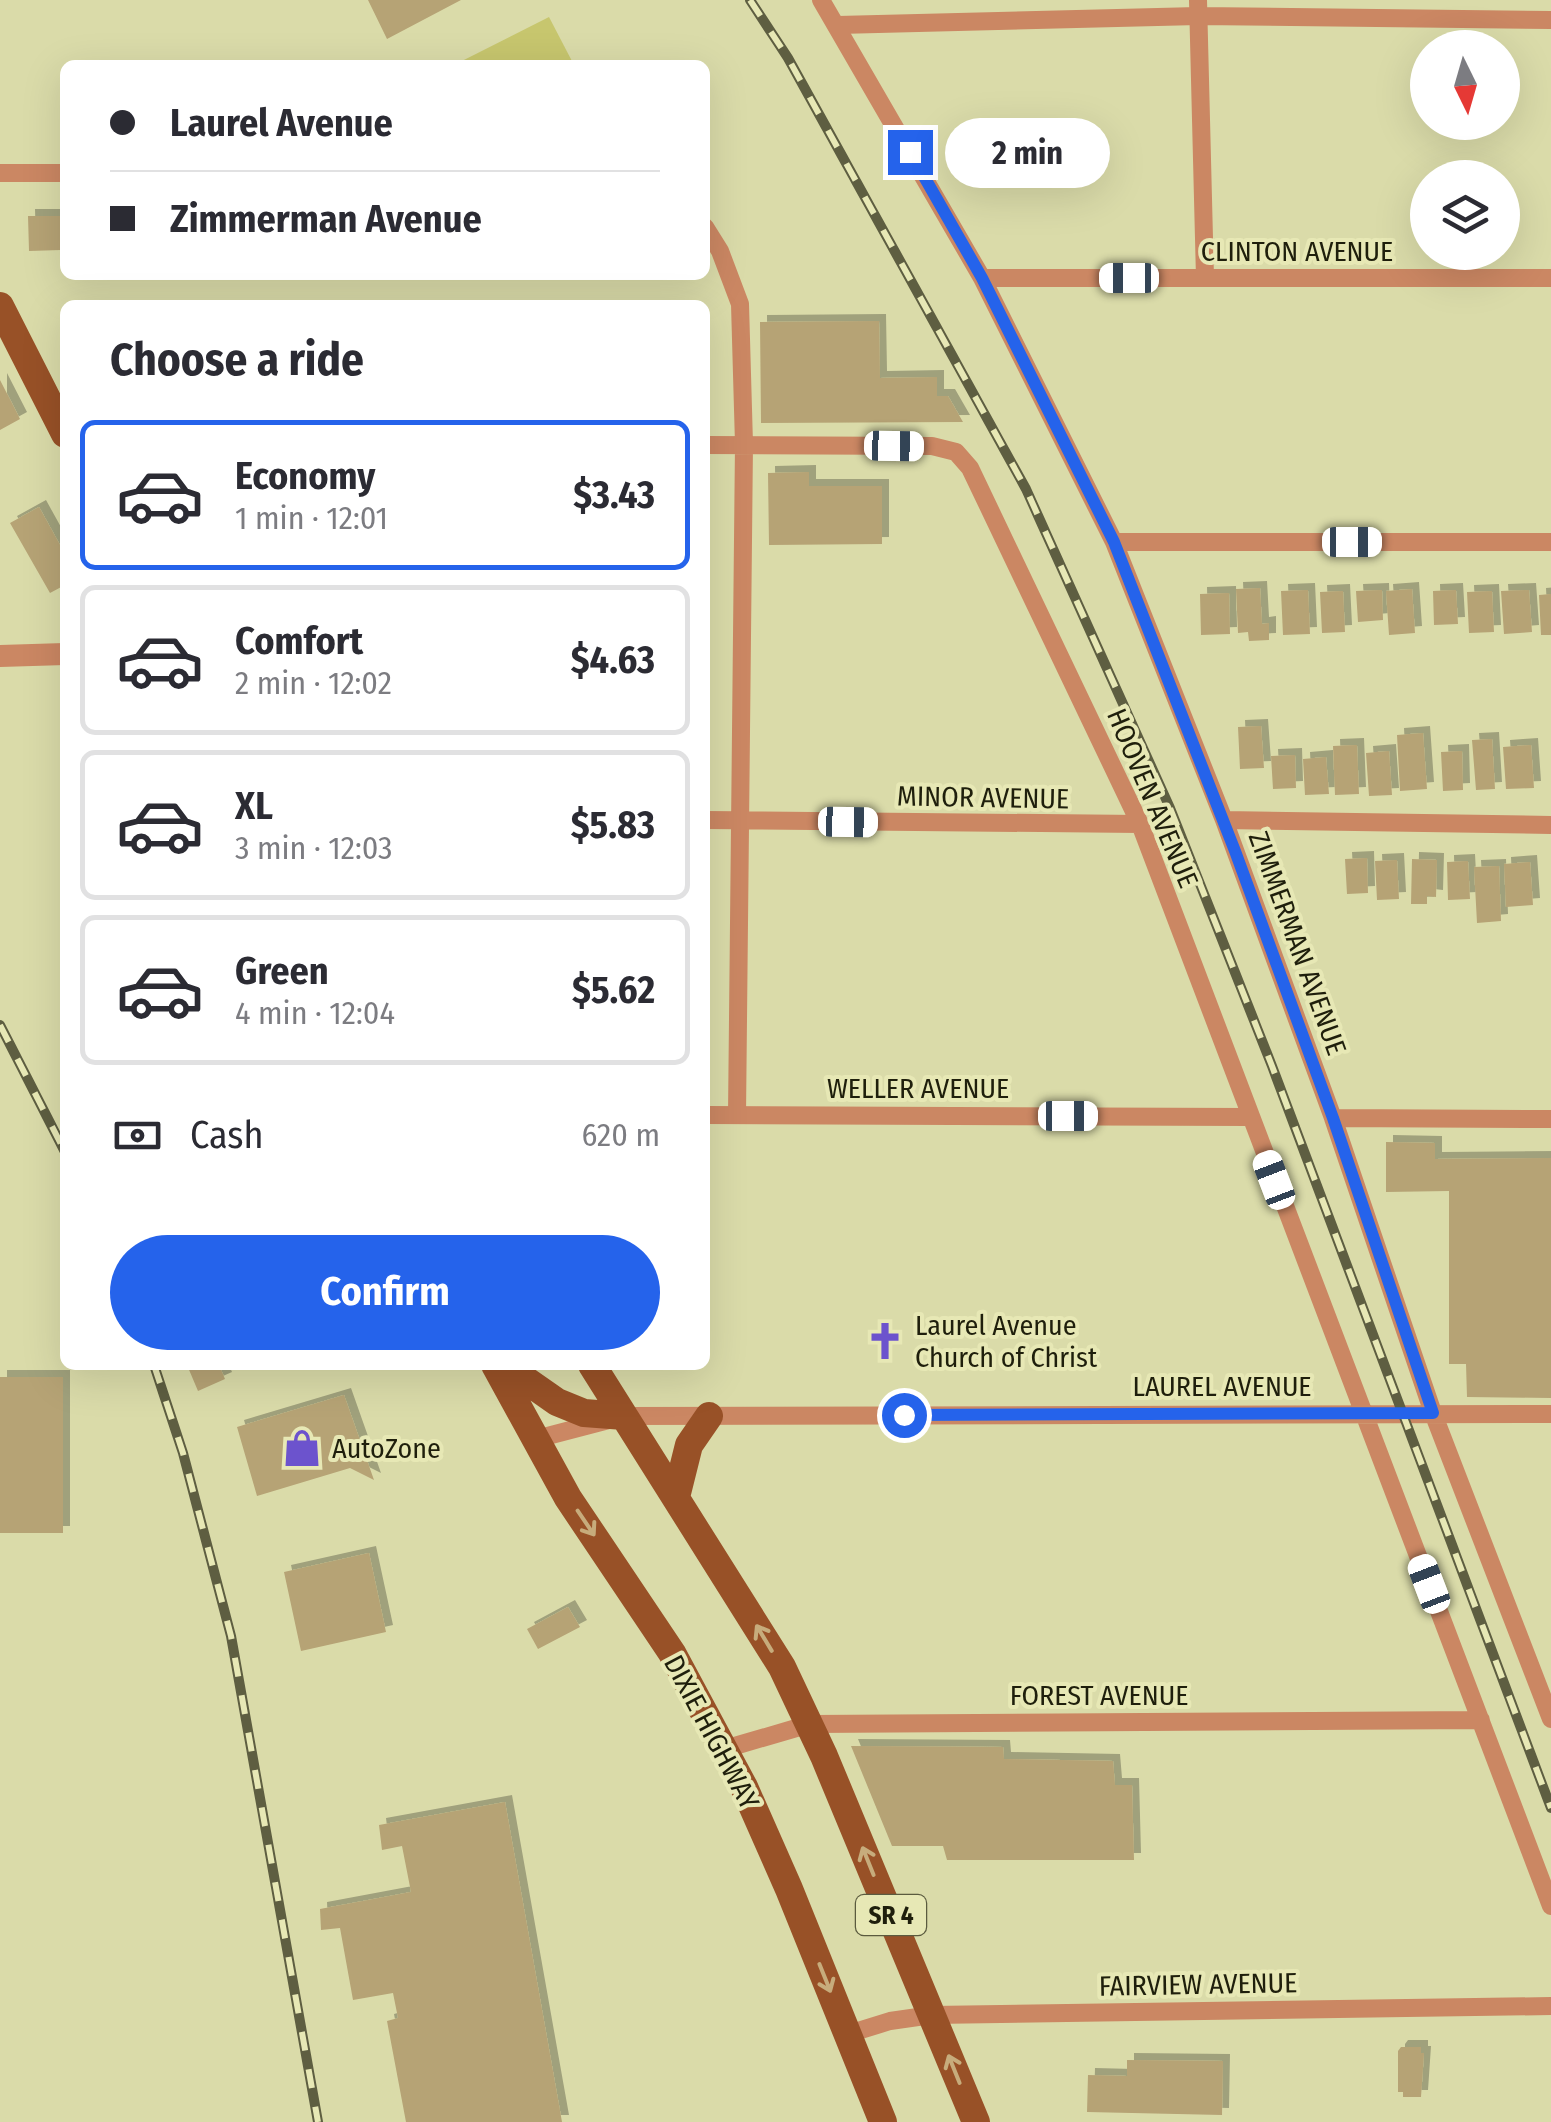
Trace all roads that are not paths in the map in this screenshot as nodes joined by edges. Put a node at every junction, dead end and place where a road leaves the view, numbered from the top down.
1 (821, 0) edge
2 (1198, 8) edge
3 (1551, 20) edge
4 (838, 25) junction
5 (0, 173) edge
6 (60, 173) edge
7 (710, 234) edge
8 (982, 278) junction
9 (1205, 278) junction
10 (1551, 278) edge
11 (0, 306) edge
12 (60, 424) edge
13 (744, 444) junction
14 (710, 445) edge
15 (1114, 542) junction
16 (1551, 542) edge
17 (60, 654) edge
18 (0, 656) edge
19 (710, 820) edge
20 (738, 820) junction
21 (1224, 820) junction
22 (1140, 824) junction
23 (1551, 825) edge
24 (738, 1114) junction
25 (710, 1115) edge
26 (1250, 1118) junction
27 (1333, 1118) junction
28 (1551, 1119) edge
29 (499, 1370) edge
30 (511, 1370) edge
31 (595, 1370) edge
32 (1363, 1413) junction
33 (1433, 1413) junction
34 (1551, 1414) edge
35 (624, 1416) junction
36 (709, 1416) junction
37 (536, 1440) junction
38 (676, 1497) junction
39 (1482, 1720) junction
40 (1551, 1720) edge
41 (810, 1724) junction
42 (721, 1750) junction
43 (1551, 1906) edge
44 (1551, 2006) edge
45 (932, 2016) junction
46 (848, 2034) junction
47 (884, 2122) edge
48 (976, 2122) edge

1 - 4 street, ZIMMERMAN AVENUE
2 - 3 street
2 - 4 street
2 - 9 street
4 - 8 street, ZIMMERMAN AVENUE
5 - 6 street
7 - 13 street
8 - 9 street, CLINTON AVENUE
8 - 15 street, ZIMMERMAN AVENUE
9 - 10 street, CLINTON AVENUE
11 - 12 main road
13 - 14 street, HOOVEN AVENUE
13 - 20 street
13 - 22 street, HOOVEN AVENUE
15 - 16 street
15 - 21 street, ZIMMERMAN AVENUE
17 - 18 street
19 - 20 street, MINOR AVENUE
20 - 22 street, MINOR AVENUE
20 - 24 street
21 - 23 street
21 - 27 street, ZIMMERMAN AVENUE
22 - 26 street, HOOVEN AVENUE
24 - 25 street, WELLER AVENUE
24 - 26 street, WELLER AVENUE
26 - 32 street, HOOVEN AVENUE
27 - 28 street
27 - 33 street, ZIMMERMAN AVENUE
29 - 37 main road, DIXIE HIGHWAY
30 - 35 main road
31 - 35 main road, SR 4
32 - 33 street, LAUREL AVENUE
32 - 36 street, LAUREL AVENUE
32 - 39 street
33 - 34 street, LAUREL AVENUE
33 - 40 street, ZIMMERMAN AVENUE
35 - 36 street, LAUREL AVENUE
35 - 37 street, LAUREL AVENUE
35 - 38 main road, SR 4
36 - 38 main road
37 -> 42 main road, DIXIE HIGHWAY
41 -> 38 main road, SR 4
39 - 41 street, FOREST AVENUE
39 - 43 street
41 - 42 street, FOREST AVENUE
45 -> 41 main road, SR 4
42 -> 46 main road, DIXIE HIGHWAY
44 - 45 street, FAIRVIEW AVENUE
45 - 46 street, FAIRVIEW AVENUE
48 -> 45 main road, SR 4
46 - 47 main road, DIXIE HIGHWAY

